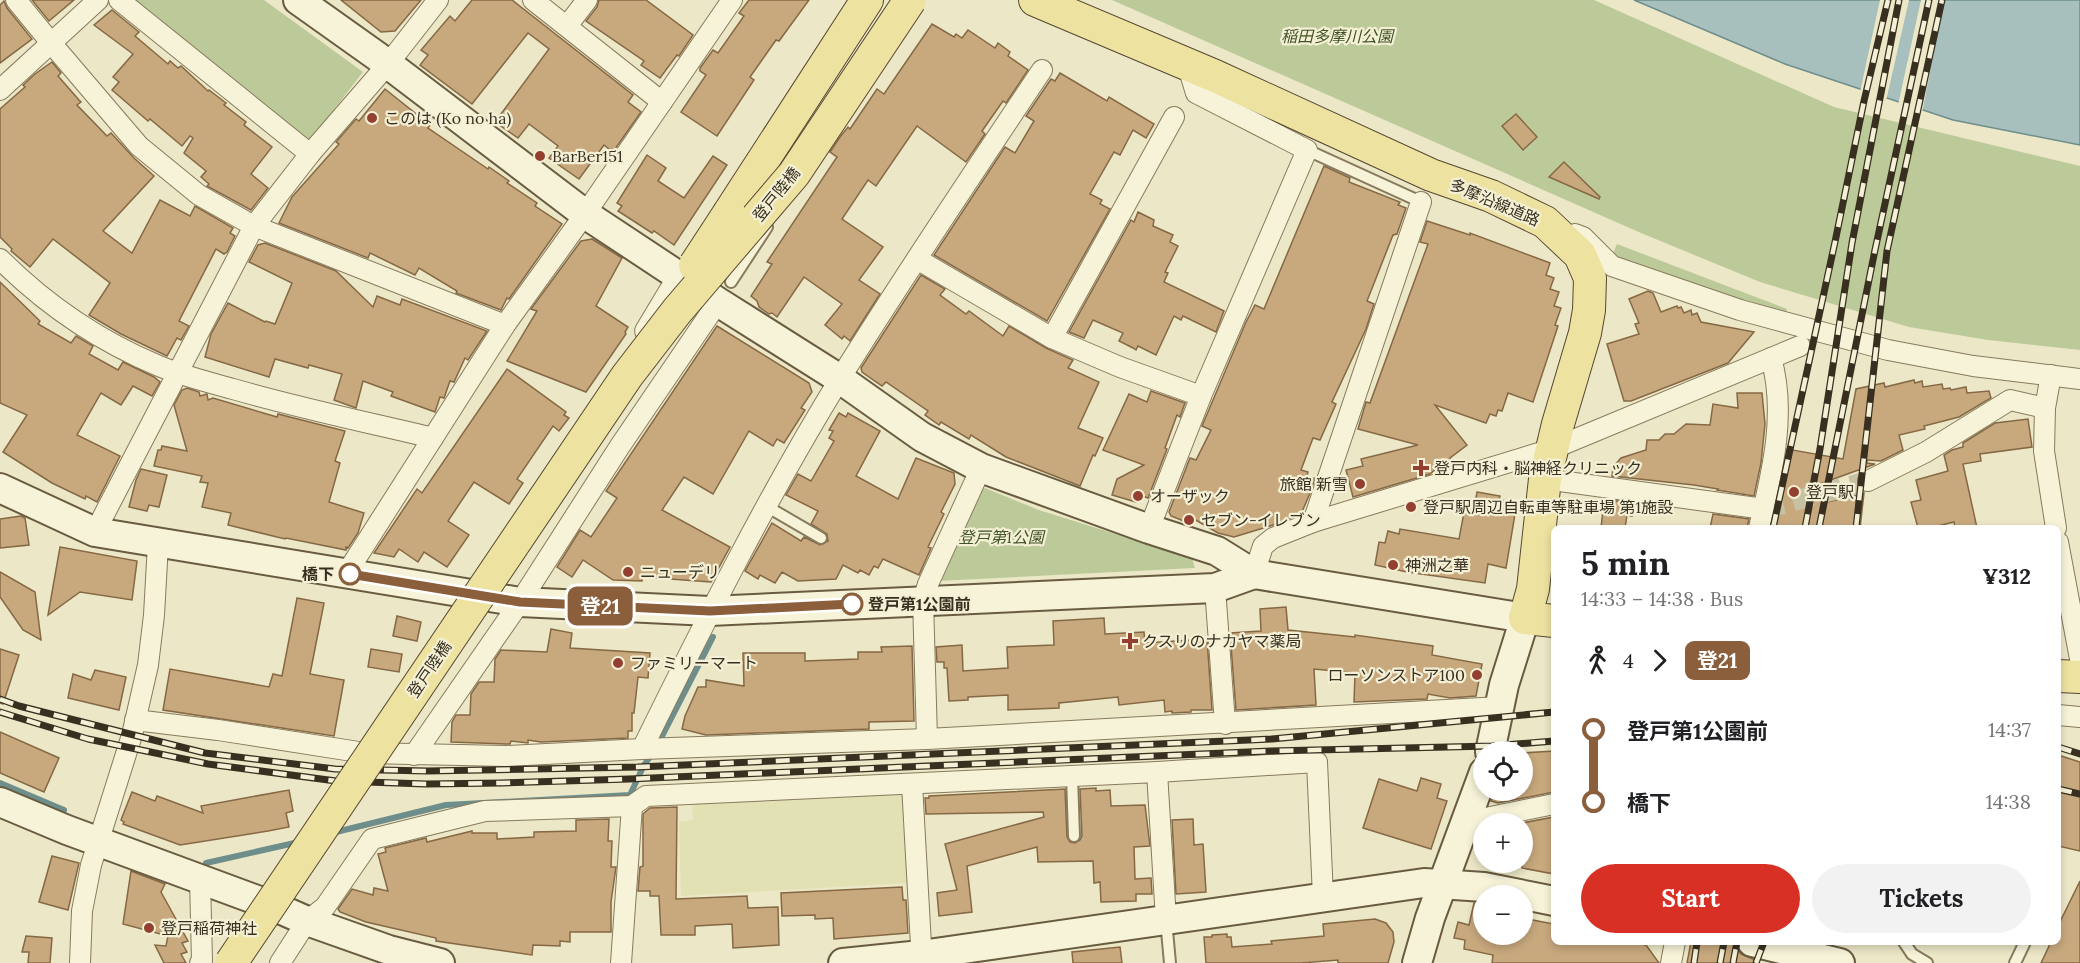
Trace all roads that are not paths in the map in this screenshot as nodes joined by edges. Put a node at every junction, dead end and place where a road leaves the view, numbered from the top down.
1 (16, 0) edge
2 (98, 0) edge
3 (119, 0) edge
4 (298, 0) edge
5 (438, 0) edge
6 (533, 0) edge
7 (588, 0) edge
8 (732, 0) edge
9 (867, 0) edge
10 (910, 0) edge
11 (1035, 0) edge
12 (567, 26) junction
13 (897, 30) dead end
14 (52, 45) junction
15 (388, 64) junction
16 (1184, 64) junction
17 (1042, 70) dead end
18 (0, 90) edge
19 (662, 102) junction
20 (1174, 117) dead end
21 (1307, 150) junction
22 (310, 154) junction
23 (1421, 202) joint
24 (585, 214) junction
25 (1545, 222) junction
26 (254, 226) junction
27 (0, 259) edge
28 (917, 259) junction
29 (678, 276) junction
30 (723, 294) junction
31 (505, 325) junction
32 (1052, 338) junction
33 (1800, 346) dead end
34 (1772, 358) junction
35 (177, 373) junction
36 (2051, 375) junction
37 (627, 376) junction
38 (840, 379) junction
39 (2080, 379) edge
40 (1202, 396) junction
41 (2045, 408) junction
42 (433, 438) junction
43 (1552, 449) junction
44 (981, 468) junction
45 (1545, 479) junction
46 (1868, 481) tunnel mouth
47 (0, 488) edge
48 (766, 506) junction
49 (1764, 508) junction
50 (1313, 522) junction
51 (1760, 525) edge
52 (2056, 525) edge
53 (1149, 529) junction
54 (95, 532) junction
55 (821, 537) dead end
56 (158, 544) junction
57 (2061, 558) edge
58 (346, 574) junction
59 (1254, 574) junction
60 (1215, 588) junction
61 (475, 594) junction
62 (924, 600) junction
63 (520, 602) junction
64 (710, 611) junction
65 (1540, 620) edge
66 (2080, 660) edge
67 (2061, 675) edge
68 (2080, 677) edge
69 (1500, 707) junction
70 (2061, 715) edge
71 (2080, 717) edge
72 (135, 720) junction
73 (1225, 724) junction
74 (927, 740) junction
75 (1492, 741) edge
76 (644, 749) junction
77 (365, 753) junction
78 (414, 755) junction
79 (1157, 772) junction
80 (1072, 776) junction
81 (912, 784) junction
82 (1474, 801) edge
83 (0, 802) edge
84 (1551, 805) edge
85 (632, 806) junction
86 (1466, 822) junction
87 (1074, 836) dead end
88 (97, 841) junction
89 (308, 841) dead end
90 (200, 879) junction
91 (1443, 883) junction
92 (1323, 897) junction
93 (1551, 900) edge
94 (273, 906) junction
95 (1166, 920) junction
96 (307, 921) junction
97 (1675, 945) edge
98 (1768, 945) edge
99 (1906, 945) edge
100 (2024, 945) edge
101 (1834, 957) edge
102 (921, 959) edge
103 (80, 963) edge
104 (200, 963) edge
105 (231, 963) edge
106 (280, 963) edge
107 (440, 963) edge
108 (621, 963) edge
109 (843, 963) edge
110 (1170, 963) edge
111 (1417, 963) edge
112 (1671, 963) edge
113 (1927, 963) edge
114 (2015, 963) edge

1 - 14 street
2 - 14 street
3 - 22 street
4 - 15 street
5 - 15 street
6 - 12 street
7 - 12 street
8 - 19 street
9 - 37 main road, 登戸陸橋, bridge
10 - 37 main road, 登戸陸橋, bridge
11 - 16 main road, 多摩沿線道路
12 - 19 street
13 - 30 lane
14 - 18 street
14 - 26 street
15 - 22 street
15 - 24 street
16 - 21 street
16 - 25 main road, 多摩沿線道路
17 - 28 street
19 - 24 street
20 - 32 street
21 - 23 lane
21 - 40 street
22 - 26 street
23 - 50 street
24 - 29 street
24 - 31 street
25 - 36 street
25 - 43 main road, 多摩沿線道路
26 - 31 street
26 - 35 street
27 - 35 street
28 - 32 street
28 - 38 street
29 - 30 street
29 - 61 street
30 - 38 street
30 - 63 street
31 - 42 street
32 - 40 street
33 - 34 street
34 - 43 street
34 - 49 street
35 - 42 street
35 - 54 street
36 - 39 street
36 - 41 street
37 - 105 main road, 登戸陸橋, bridge
38 - 44 street
38 - 48 street
40 - 53 street
41 - 46 street
41 - 52 street
42 - 58 street
43 - 45 main road, 多摩沿線道路
43 - 50 street
44 - 53 street
44 - 62 street
45 - 49 street
45 - 65 main road, 多摩沿線道路
47 - 54 street
48 - 55 lane
48 - 64 street
49 - 51 street
50 - 59 street
53 - 59 street
54 - 56 street
56 - 58 street
56 - 72 street
57 - 66 street
58 - 61 street
59 - 60 street
59 - 65 street
60 - 62 street
60 - 73 street
61 - 63 street
61 - 77 street
62 - 64 street
62 - 74 street
63 - 64 street
63 - 78 street
64 - 76 street
65 - 69 street
67 - 68 main road
69 - 73 street
69 - 75 street
70 - 71 street
72 - 77 street
72 - 88 street
73 - 74 street
74 - 76 street
76 - 78 street
77 - 78 street
79 - 80 street
79 - 92 street
79 - 95 street
80 - 81 street
80 - 87 lane
81 - 85 street
81 - 102 street
82 - 86 street
83 - 88 street
84 - 86 street
85 - 96 street
85 - 108 street
86 - 91 street
88 - 90 street
88 - 103 street
89 - 94 street
90 - 94 street
90 - 104 street
91 - 92 street
91 - 93 street
91 - 111 street
92 - 95 street
94 - 96 street
95 - 102 street
95 - 110 lane
96 - 106 street
96 - 107 street
97 - 112 street
98 - 101 street
99 - 113 lane
100 - 114 lane
102 - 109 street

